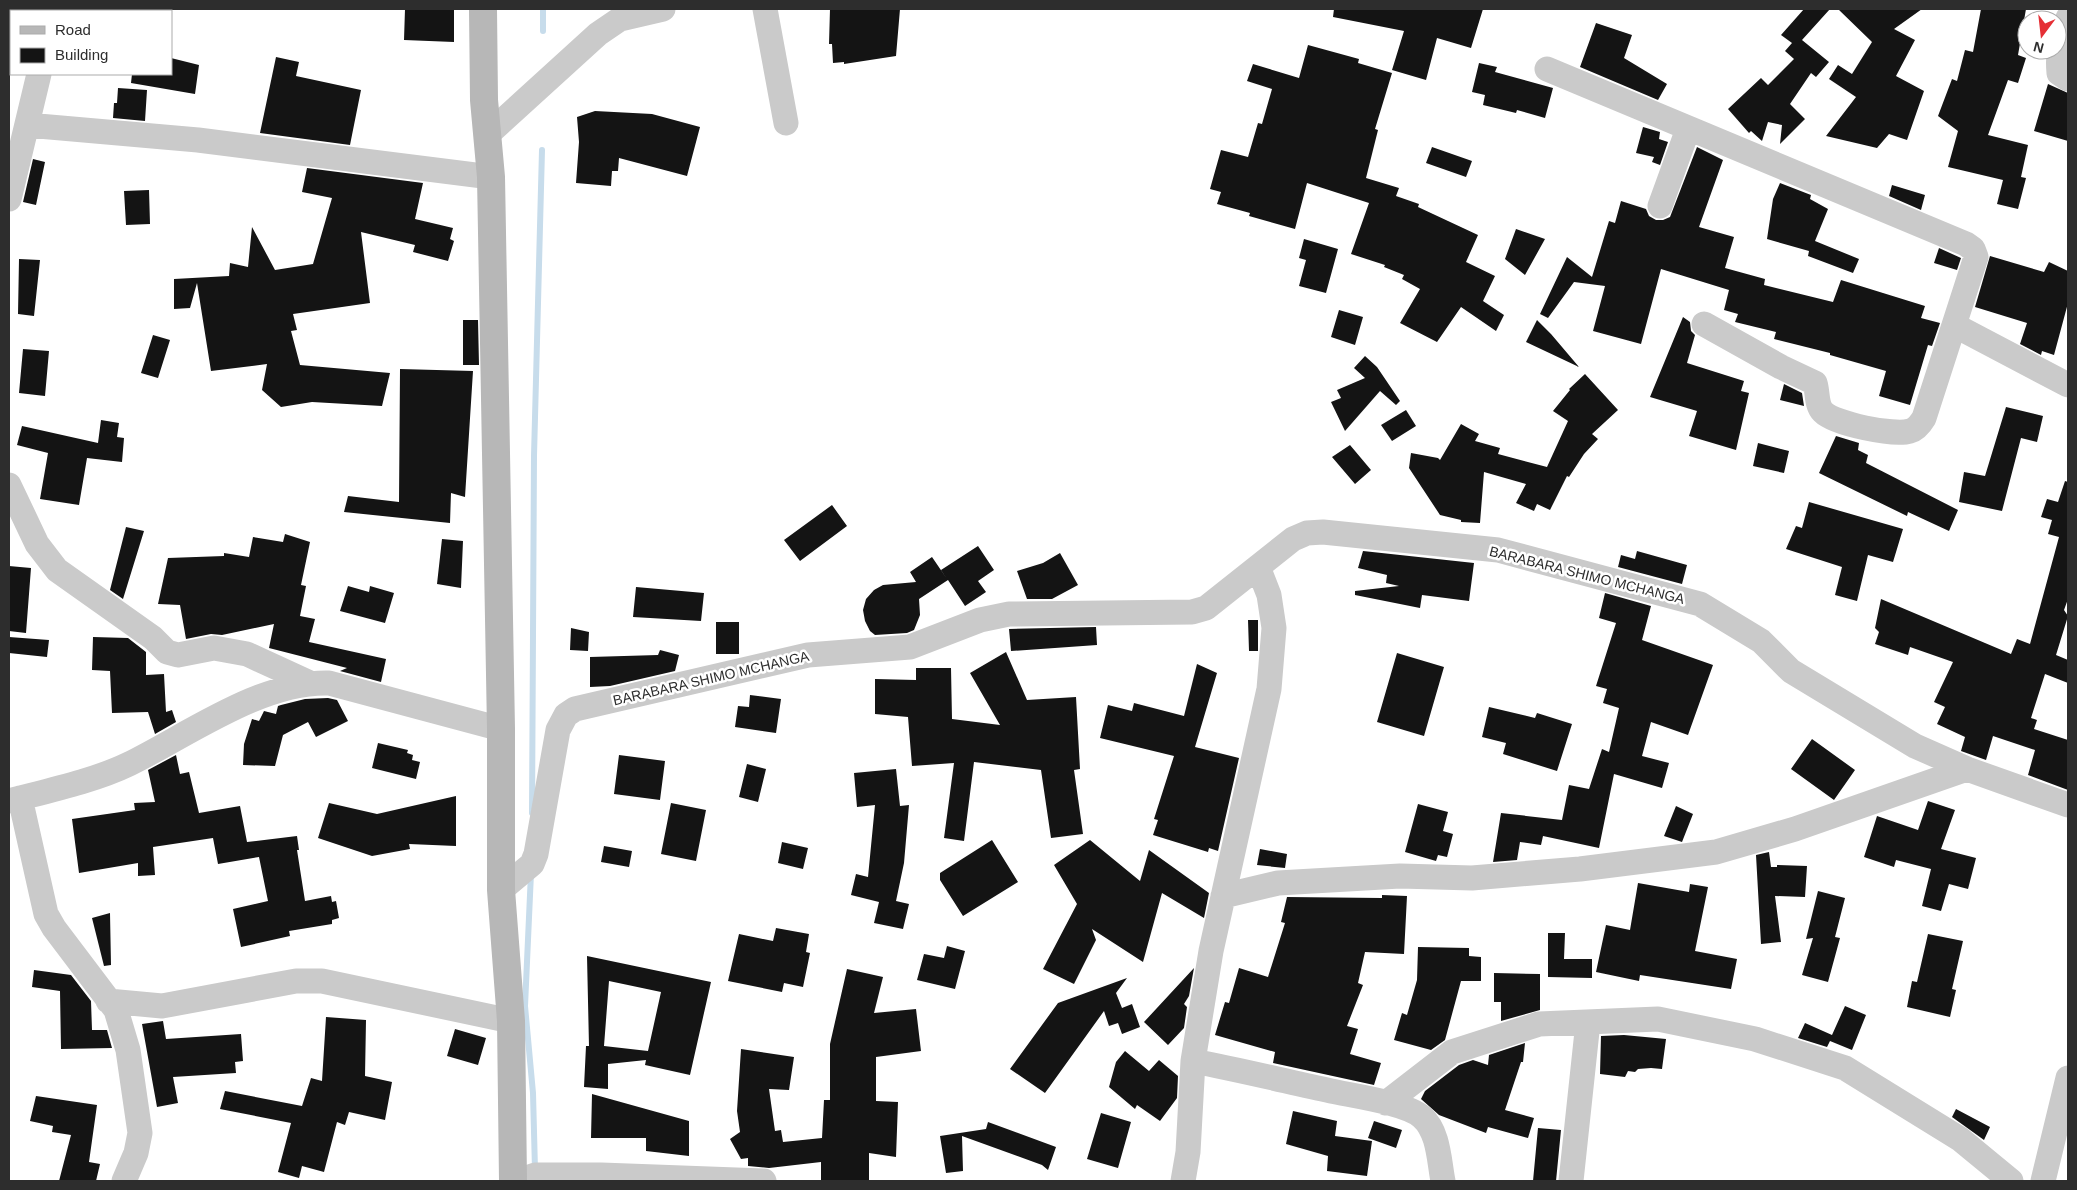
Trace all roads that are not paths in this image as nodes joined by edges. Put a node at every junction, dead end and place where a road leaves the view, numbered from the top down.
1 (483, 9) edge
2 (663, 9) edge
3 (765, 9) edge
4 (2068, 18) edge
5 (1547, 69) dead end
6 (39, 75) edge
7 (2068, 79) edge
8 (786, 123) dead end
9 (27, 124) junction
10 (1688, 129) junction
11 (487, 134) junction
12 (491, 177) junction
13 (9, 196) edge
14 (1660, 206) dead end
15 (1704, 324) dead end
16 (1954, 325) junction
17 (2068, 385) edge
18 (9, 485) edge
19 (1258, 567) junction
20 (308, 682) junction
21 (501, 730) junction
22 (1967, 769) junction
23 (15, 800) edge
24 (2068, 805) edge
25 (501, 890) junction
26 (1223, 896) junction
27 (108, 1002) junction
28 (511, 1021) junction
29 (1588, 1022) junction
30 (1194, 1061) junction
31 (2068, 1078) edge
32 (1386, 1103) junction
33 (124, 1181) edge
34 (514, 1181) edge
35 (517, 1181) edge
36 (764, 1181) edge
37 (1183, 1181) edge
38 (1443, 1181) edge
39 (1572, 1181) edge
40 (2011, 1181) edge
41 (2043, 1181) edge

1 - 11 street
2 - 11 street
3 - 8 street
4 - 7 street
5 - 10 street
6 - 9 street
9 - 12 street
9 - 13 street
10 - 14 street
10 - 16 street
11 - 12 street
12 - 21 street
15 - 16 street
16 - 17 street
18 - 20 street
19 - 22 street, BARABARA SHIMO MCHANGA
19 - 25 street, BARABARA SHIMO MCHANGA
19 - 26 street
20 - 21 street
20 - 23 street
21 - 25 street
22 - 24 street, BARABARA SHIMO MCHANGA
22 - 26 street
23 - 27 street
25 - 28 street
26 - 30 street
27 - 28 street
27 - 33 street
28 - 34 street
29 - 32 street
29 - 39 street
29 - 40 street
30 - 32 street
30 - 37 street
31 - 41 street
32 - 38 street
35 - 36 street

